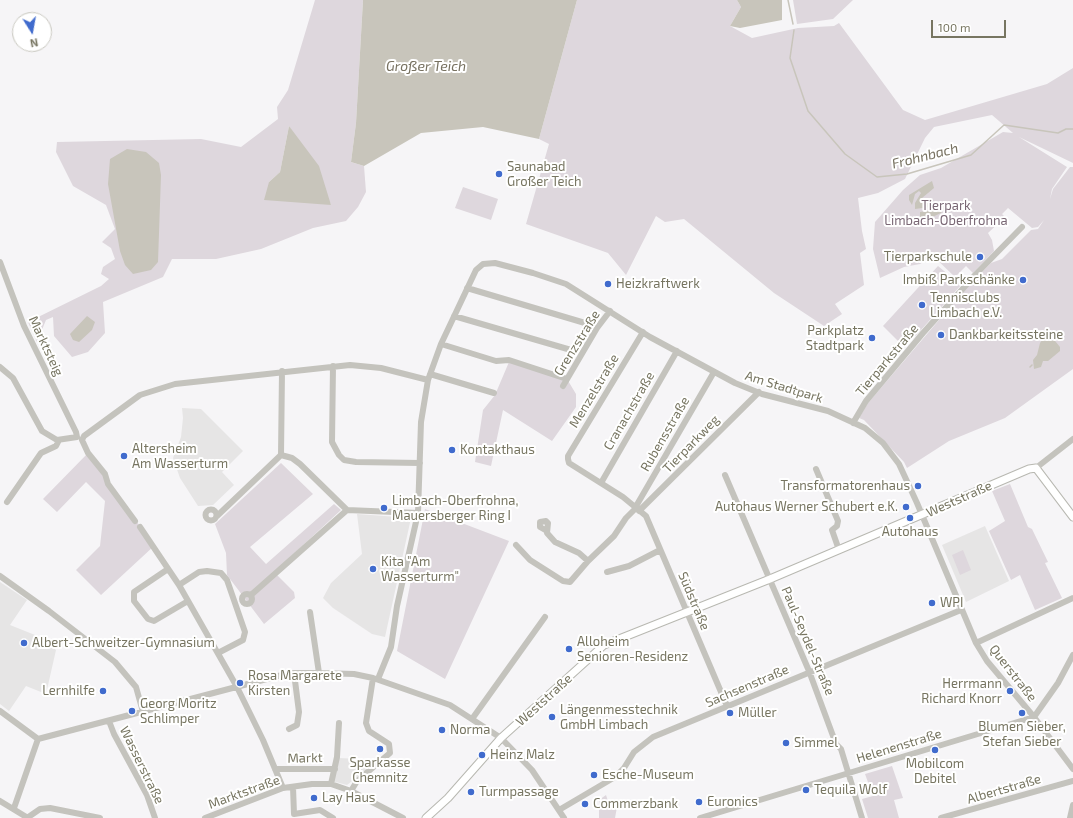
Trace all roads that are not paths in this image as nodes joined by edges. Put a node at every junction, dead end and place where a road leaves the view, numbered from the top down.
1 (1022, 227) dead end
2 (0, 262) edge
3 (467, 288) junction
4 (610, 311) junction
5 (454, 316) junction
6 (585, 323) dead end
7 (643, 332) junction
8 (441, 344) junction
9 (571, 350) dead end
10 (677, 352) junction
11 (333, 366) junction
12 (0, 367) edge
13 (282, 372) junction
14 (714, 372) junction
15 (429, 377) junction
16 (567, 379) junction
17 (563, 386) dead end
18 (759, 392) junction
19 (494, 393) dead end
20 (853, 422) junction
21 (79, 439) junction
22 (1073, 439) edge
23 (59, 440) junction
24 (281, 455) junction
25 (420, 463) junction
26 (568, 463) joint
27 (1036, 468) junction
28 (816, 469) dead end
29 (725, 475) dead end
30 (601, 482) junction
31 (7, 502) dead end
32 (637, 509) junction
33 (347, 510) junction
34 (418, 513) junction
35 (923, 515) junction
36 (217, 516) dead end
37 (1073, 517) edge
38 (135, 521) dead end
39 (140, 527) dead end
40 (548, 531) dead end
41 (516, 545) dead end
42 (660, 550) junction
43 (839, 550) junction
44 (588, 561) junction
45 (168, 570) junction
46 (607, 572) dead end
47 (0, 576) edge
48 (770, 579) junction
49 (179, 584) junction
50 (251, 595) dead end
51 (1073, 598) edge
52 (188, 601) junction
53 (962, 610) junction
54 (310, 612) dead end
55 (687, 612) junction
56 (545, 616) dead end
57 (976, 643) junction
58 (218, 653) junction
59 (1073, 655) edge
60 (809, 672) junction
61 (294, 673) junction
62 (319, 673) junction
63 (375, 679) junction
64 (237, 687) junction
65 (727, 706) junction
66 (0, 711) edge
67 (143, 712) junction
68 (1034, 717) junction
69 (472, 719) junction
70 (109, 721) junction
71 (339, 724) dead end
72 (289, 729) dead end
73 (502, 738) junction
74 (38, 739) junction
75 (275, 769) junction
76 (334, 769) junction
77 (1073, 769) edge
78 (849, 773) junction
79 (1073, 781) edge
80 (331, 784) junction
81 (293, 787) junction
82 (283, 788) junction
83 (351, 791) junction
84 (0, 800) edge
85 (1073, 805) edge
86 (14, 808) junction
87 (559, 810) junction
88 (20, 815) edge
89 (27, 818) edge
90 (100, 818) edge
91 (155, 818) edge
92 (204, 818) edge
93 (333, 818) edge
94 (403, 818) edge
95 (426, 818) edge
96 (564, 818) edge
97 (700, 818) edge
98 (862, 818) edge
99 (942, 818) edge
100 (1070, 818) edge

1 - 20 street, Tierparkstraße
2 - 21 street, Marktsteig
3 - 4 street, Am Stadtpark
3 - 5 street, Am Stadtpark
3 - 6 street
4 - 7 street, Am Stadtpark
4 - 16 street, Grenzstraße
5 - 8 street, Am Stadtpark
5 - 9 street
7 - 10 street, Am Stadtpark
7 - 26 street, Menzelstraße
8 - 15 street, Am Stadtpark
8 - 16 street
10 - 14 street, Am Stadtpark
10 - 30 street, Cranachstraße
11 - 13 street
11 - 15 street
11 - 25 street
12 - 23 street
13 - 21 street
13 - 24 street
14 - 18 street, Am Stadtpark
14 - 32 street, Rubensstraße
15 - 19 street
15 - 25 street, Am Stadtpark
16 - 17 street, Grenzstraße
18 - 20 street, Am Stadtpark
18 - 32 street, Tierparkweg
20 - 35 street, Am Stadtpark
21 - 23 street
21 - 38 street, Marktsteig
22 - 27 street, Weststraße
23 - 31 street
24 - 33 street
24 - 36 street
25 - 34 street, Am Stadtpark
26 - 30 street, Südstraße
27 - 35 main road, Weststraße
27 - 37 main road
28 - 43 street
29 - 48 street, Paul-Seydel-Straße
30 - 32 street, Südstraße
32 - 42 street, Südstraße
32 - 44 street
33 - 34 street
33 - 50 street
34 - 63 street, Am Stadtpark
35 - 43 main road, Weststraße
35 - 53 street, Querstraße
39 - 45 street
40 - 44 street
41 - 44 street
42 - 46 street
42 - 55 street, Südstraße
43 - 48 main road, Weststraße
45 - 49 street
45 - 52 street
47 - 67 street
48 - 55 main road, Weststraße
48 - 60 street, Paul-Seydel-Straße
49 - 52 street
49 - 58 street
51 - 57 street
52 - 58 street
53 - 57 street, Querstraße
53 - 60 street, Sachsenstraße
54 - 62 street
55 - 65 street, Südstraße
55 - 73 main road, Weststraße
56 - 69 street
57 - 68 street, Querstraße
58 - 64 street
59 - 68 street
60 - 65 street, Sachsenstraße
60 - 78 street, Paul-Seydel-Straße
61 - 62 street
61 - 64 street
61 - 72 street
62 - 63 street
63 - 69 street
63 - 83 street
64 - 67 street
64 - 75 street
65 - 87 street, Sachsenstraße
66 - 74 street
67 - 70 street
68 - 77 street, Querstraße
68 - 78 street, Helenenstraße
69 - 73 street
70 - 74 street
70 - 91 street, Wasserstraße
71 - 76 street, Markt
73 - 87 street
73 - 95 main road, Weststraße
74 - 86 street
75 - 76 street, Markt
75 - 82 street
76 - 80 street, Markt
78 - 97 street, Helenenstraße
78 - 98 street, Paul-Seydel-Straße
79 - 99 street, Albertstraße
80 - 81 street, Marktstraße
80 - 83 street, Marktstraße
81 - 82 street, Marktstraße
81 - 93 street
82 - 92 street, Marktstraße
83 - 94 street, Marktstraße
84 - 86 street
85 - 100 street
86 - 88 street
87 - 96 street
88 - 89 street
89 - 90 street

